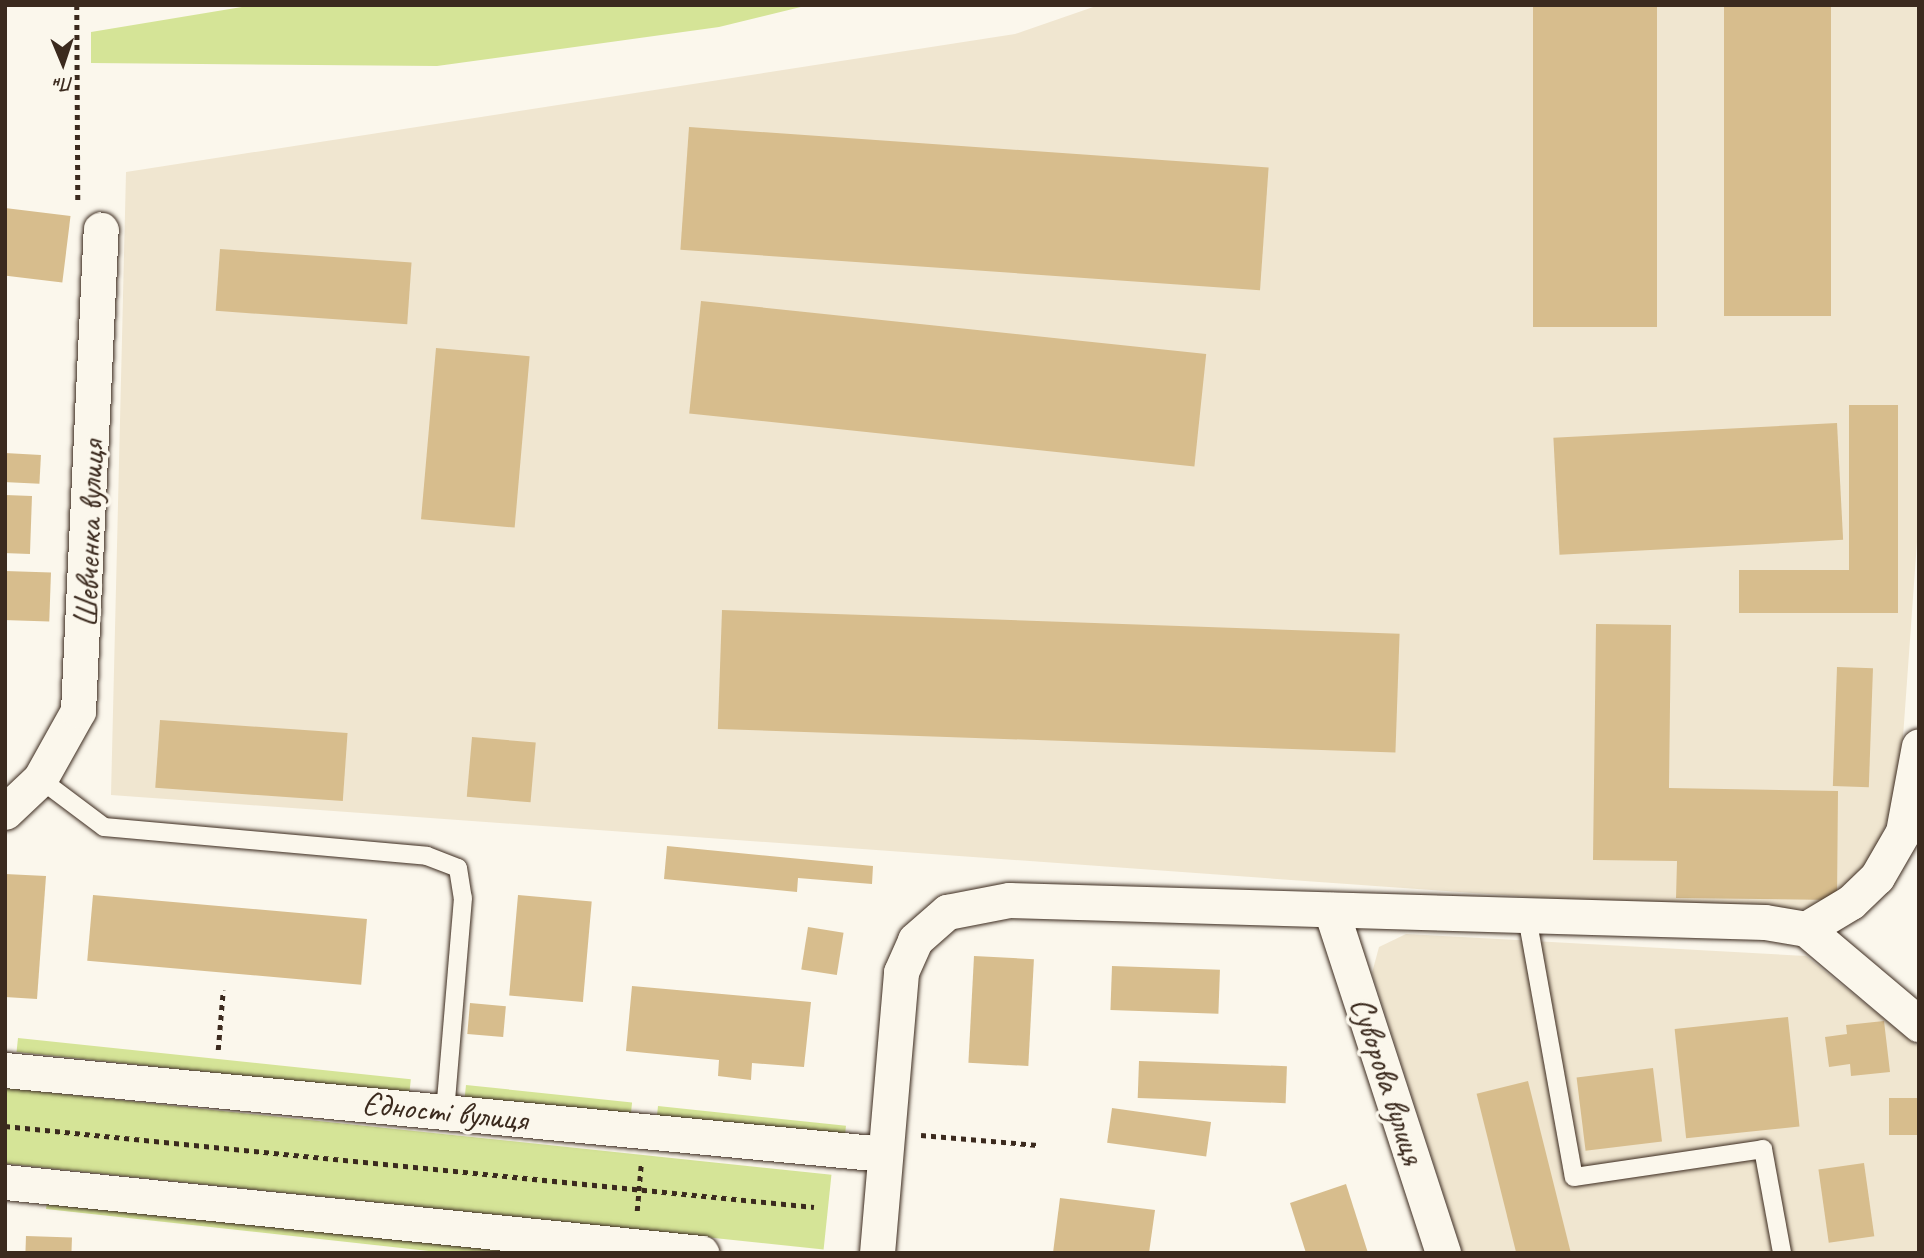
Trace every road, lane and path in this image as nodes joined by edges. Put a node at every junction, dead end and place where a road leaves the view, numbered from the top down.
1 (77, 5) edge
2 (101, 230) joint
3 (1919, 746) edge
4 (18, 796) edge
5 (1331, 910) junction
6 (1528, 917) junction
7 (1806, 929) junction
8 (223, 990) dead end
9 (1919, 1024) edge
10 (218, 1050) dead end
11 (5, 1069) edge
12 (445, 1112) junction
13 (5, 1126) edge
14 (645, 1131) junction
15 (885, 1143) junction
16 (1038, 1145) dead end
17 (5, 1182) edge
18 (639, 1189) junction
19 (814, 1206) dead end
20 (633, 1246) junction
21 (701, 1253) edge
22 (877, 1253) edge
23 (1443, 1253) edge
24 (1782, 1253) edge

1 - 2 path
2 - 4 street, Шевченка вулиця
3 - 7 street
4 - 12 lane
5 - 6 street
5 - 15 street
5 - 23 street, Суворова вулиця
6 - 7 street
6 - 24 lane
7 - 9 street
8 - 10 path
11 - 12 street, Єдності вулиця
12 - 14 street, Єдності вулиця
13 - 18 path
14 - 15 street, Єдності вулиця
14 - 18 path
15 - 16 path
15 - 22 street
17 - 20 street
18 - 19 path
18 - 20 path
20 - 21 street

